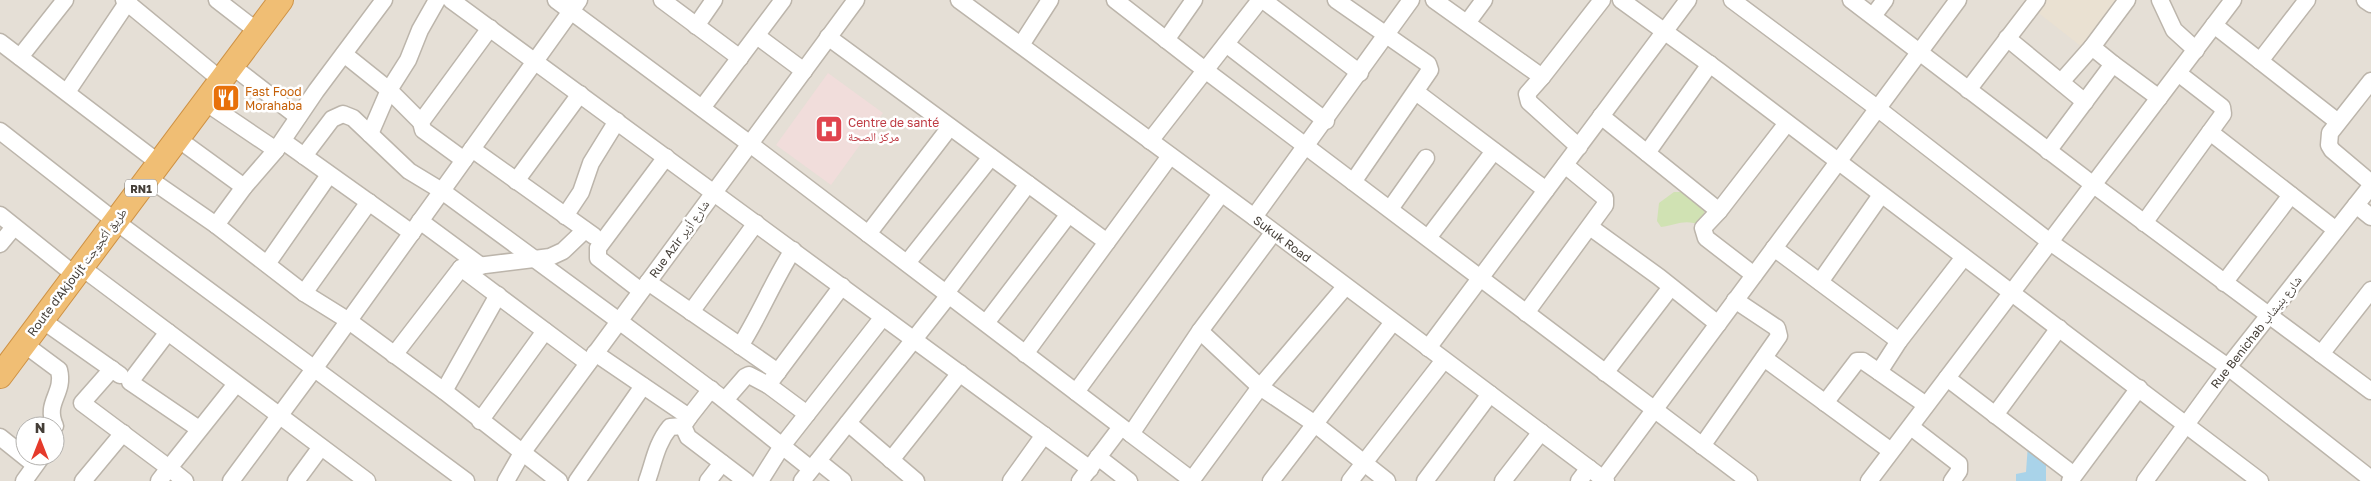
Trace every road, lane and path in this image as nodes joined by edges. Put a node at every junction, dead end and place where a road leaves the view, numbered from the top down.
1 (65, 0) edge
2 (217, 0) edge
3 (281, 0) edge
4 (437, 0) edge
5 (451, 0) edge
6 (556, 0) edge
7 (662, 0) edge
8 (714, 0) edge
9 (783, 0) edge
10 (856, 0) edge
11 (959, 0) edge
12 (1050, 0) edge
13 (1115, 0) edge
14 (1194, 0) edge
15 (1262, 0) edge
16 (1336, 0) edge
17 (1411, 0) edge
18 (1434, 0) edge
19 (1484, 0) edge
20 (1602, 0) edge
21 (1621, 0) edge
22 (1688, 0) edge
23 (1732, 0) edge
24 (1851, 0) edge
25 (1885, 0) edge
26 (1958, 0) edge
27 (2036, 0) edge
28 (2127, 0) edge
29 (2160, 0) edge
30 (2234, 0) edge
31 (2307, 0) edge
32 (2365, 0) edge
33 (127, 1) edge
34 (379, 2) edge
35 (2371, 4) edge
36 (575, 5) edge
37 (1873, 16) junction
38 (1466, 23) junction
39 (2214, 25) junction
40 (696, 26) junction
41 (490, 28) junction
42 (257, 31) junction
43 (1664, 32) junction
44 (757, 36) junction
45 (1386, 36) junction
46 (828, 38) junction
47 (2007, 38) junction
48 (1166, 40) junction
49 (0, 42) edge
50 (1226, 44) junction
51 (1021, 45) junction
52 (2092, 47) junction
53 (2196, 50) junction
54 (1919, 52) junction
55 (344, 54) junction
56 (20, 57) junction
57 (740, 58) junction
58 (535, 60) junction
59 (2260, 61) junction
60 (1710, 64) junction
61 (2114, 64) junction
62 (1205, 70) junction
63 (804, 71) junction
64 (226, 73) junction
65 (1360, 73) junction
66 (2178, 73) junction
67 (1542, 77) junction
68 (2371, 81) edge
69 (2061, 82) junction
70 (389, 90) junction
71 (1968, 90) junction
72 (67, 92) junction
73 (1416, 92) junction
74 (580, 94) junction
75 (2159, 98) junction
76 (205, 102) junction
77 (2085, 102) junction
78 (702, 108) junction
79 (1877, 108) junction
80 (1601, 116) junction
81 (298, 117) junction
82 (1326, 120) junction
83 (617, 121) junction
84 (421, 122) junction
85 (2338, 122) junction
86 (1787, 123) junction
87 (950, 127) junction
88 (0, 131) edge
89 (2210, 132) junction
90 (370, 134) junction
91 (178, 139) junction
92 (1150, 141) junction
93 (750, 144) junction
94 (280, 145) junction
95 (1579, 146) junction
96 (1306, 147) junction
97 (1494, 151) junction
98 (2048, 151) junction
99 (1647, 153) junction
100 (468, 154) junction
101 (304, 156) junction
102 (1170, 156) junction
103 (666, 157) junction
104 (991, 157) junction
105 (1426, 158) dead end
106 (1838, 161) junction
107 (1565, 165) junction
108 (154, 171) junction
109 (329, 175) junction
110 (516, 181) junction
111 (1353, 182) junction
112 (1028, 184) junction
113 (2371, 184) edge
114 (2093, 185) junction
115 (244, 187) junction
116 (1546, 190) junction
117 (442, 191) junction
118 (714, 192) junction
119 (1221, 194) junction
120 (1881, 195) junction
121 (2291, 195) junction
122 (368, 202) junction
123 (2356, 205) junction
124 (1390, 210) junction
125 (1719, 211) junction
126 (1069, 214) junction
127 (0, 215) edge
128 (565, 216) junction
129 (1254, 217) junction
130 (2371, 217) edge
131 (115, 221) junction
132 (756, 223) junction
133 (2144, 223) junction
134 (216, 225) junction
135 (14, 227) junction
136 (416, 227) junction
137 (1590, 227) junction
138 (585, 230) junction
139 (2336, 230) junction
140 (1273, 233) junction
141 (868, 234) junction
142 (1428, 238) junction
143 (602, 242) junction
144 (1107, 242) junction
145 (2050, 242) junction
146 (0, 244) edge
147 (1774, 248) junction
148 (793, 250) junction
149 (1964, 257) junction
150 (536, 260) junction
151 (907, 263) junction
152 (267, 264) junction
153 (481, 266) junction
154 (461, 268) junction
155 (78, 271) junction
156 (1754, 275) junction
157 (1480, 278) junction
158 (1820, 282) junction
159 (2224, 283) junction
160 (645, 286) junction
161 (842, 286) junction
162 (1671, 286) junction
163 (1345, 287) junction
164 (2371, 290) edge
165 (2011, 292) junction
166 (304, 293) junction
167 (947, 294) junction
168 (498, 295) junction
169 (1735, 300) junction
170 (691, 312) junction
171 (1526, 312) junction
172 (2268, 316) junction
173 (884, 317) junction
174 (42, 320) junction
175 (349, 321) junction
176 (619, 321) junction
177 (1393, 322) junction
178 (986, 323) junction
179 (1718, 324) junction
180 (2059, 328) junction
181 (545, 330) junction
182 (1200, 330) junction
183 (168, 332) junction
184 (914, 339) junction
185 (1899, 341) junction
186 (24, 344) junction
187 (740, 346) junction
188 (1428, 348) junction
189 (1025, 354) junction
190 (2321, 354) junction
191 (394, 355) junction
192 (592, 358) junction
193 (1764, 358) junction
194 (1444, 360) junction
195 (2228, 367) junction
196 (112, 369) junction
197 (314, 369) junction
198 (1879, 372) junction
199 (960, 373) junction
200 (1606, 373) junction
201 (0, 376) edge
202 (1947, 378) junction
203 (773, 379) junction
204 (130, 382) junction
205 (236, 384) junction
206 (643, 386) junction
207 (1260, 387) junction
208 (2139, 388) junction
209 (60, 389) junction
210 (711, 389) junction
211 (444, 391) junction
212 (2371, 391) edge
213 (1076, 392) junction
214 (1490, 394) junction
215 (725, 400) junction
216 (82, 403) junction
217 (1825, 403) junction
218 (1926, 405) junction
219 (1654, 410) junction
220 (807, 414) junction
221 (1995, 415) junction
222 (51, 416) edge
223 (279, 416) junction
224 (480, 421) junction
225 (686, 421) junction
226 (848, 423) junction
227 (1315, 424) junction
228 (2186, 425) junction
229 (1911, 427) junction
230 (199, 429) junction
231 (1126, 430) junction
232 (1540, 432) junction
233 (123, 433) junction
234 (1044, 435) junction
235 (0, 437) edge
236 (15, 446) edge
237 (782, 446) junction
238 (1702, 446) junction
239 (320, 447) junction
240 (1891, 451) junction
241 (522, 453) junction
242 (891, 460) junction
243 (722, 463) junction
244 (1364, 464) junction
245 (34, 466) edge
246 (1089, 469) edge
247 (810, 471) edge
248 (164, 475) edge
249 (1584, 475) edge
250 (2072, 478) edge
251 (2371, 479) edge
252 (86, 480) edge
253 (364, 480) edge
254 (1604, 480) edge
255 (24, 481) edge
256 (185, 481) edge
257 (231, 481) edge
258 (296, 481) edge
259 (466, 481) edge
260 (506, 481) edge
261 (559, 481) edge
262 (577, 481) edge
263 (647, 481) edge
264 (708, 481) edge
265 (746, 481) edge
266 (760, 481) edge
267 (843, 481) edge
268 (916, 481) edge
269 (1011, 481) edge
270 (1129, 481) edge
271 (1192, 481) edge
272 (1271, 481) edge
273 (1350, 481) edge
274 (1387, 481) edge
275 (1425, 481) edge
276 (1503, 481) edge
277 (1749, 481) edge
278 (1869, 481) edge
279 (1952, 481) edge
280 (2145, 481) edge
281 (2260, 481) edge

1 - 56 street
2 - 42 street
3 - 42 highway, Route d'Akjoujt طريق أكجوجت / RN1
4 - 70 street
5 - 41 street
6 - 36 street
7 - 40 street
8 - 40 street
9 - 44 street
10 - 46 street, Rue Azir شارع أزير
11 - 51 street, Sukuk Road
12 - 51 street
13 - 48 street
14 - 48 street
15 - 50 street
15 - 65 street
16 - 45 street
17 - 45 street
18 - 38 street
19 - 38 street
20 - 67 street
21 - 43 street
22 - 43 street
23 - 79 street
24 - 37 street
25 - 37 street
26 - 54 street
27 - 47 street
28 - 52 street
29 - 53 street
30 - 39 street
31 - 59 street
32 - 35 street
33 - 64 street
33 - 72 street
34 - 55 street
36 - 58 street
36 - 78 street
37 - 54 street
38 - 67 street
39 - 53 street
39 - 59 street
40 - 57 street
41 - 58 street
41 - 84 street
42 - 64 highway, Route d'Akjoujt طريق أكجوجت / RN1
43 - 60 street
43 - 80 street
44 - 57 street
44 - 63 street
45 - 65 street
45 - 73 street
46 - 63 street, Rue Azir شارع أزير
46 - 87 street
47 - 69 street
47 - 71 street
48 - 62 street
49 - 56 street
50 - 62 street
50 - 82 street
51 - 92 street, Sukuk Road
52 - 61 street
52 - 69 street
53 - 66 street
54 - 71 street
54 - 79 street
55 - 70 street
55 - 81 street
56 - 72 street
57 - 78 street
58 - 74 street
58 - 100 street
59 - 85 street
60 - 86 street
60 - 99 street
61 - 75 street
61 - 77 street
62 - 92 street
62 - 96 street
63 - 93 street, Rue Azir شارع أزير
64 - 76 highway, Route d'Akjoujt طريق أكجوجت / RN1
64 - 81 street
65 - 82 street
66 - 75 street
66 - 89 street
67 - 95 street
68 - 85 street
69 - 77 street
70 - 84 street
70 - 90 street
71 - 98 street
72 - 108 street
73 - 97 street
73 - 111 street
74 - 83 street
74 - 110 street
75 - 114 street
76 - 91 highway, Route d'Akjoujt طريق أكجوجت / RN1
76 - 94 street
77 - 98 street
78 - 93 street
79 - 106 street
79 - 145 street
80 - 95 street
80 - 99 street
81 - 94 street
82 - 96 street
83 - 103 street
83 - 128 street
84 - 100 street
85 - 113 street
86 - 106 street
86 - 125 street
87 - 104 street
87 - 141 street
88 - 131 street
89 - 121 street
89 - 133 street
90 - 101 street
90 - 117 street
91 - 108 highway, Route d'Akjoujt طريق أكجوجت / RN1
91 - 115 street
92 - 102 street, Sukuk Road
93 - 118 street, Rue Azir شارع أزير
93 - 141 street
94 - 101 street
94 - 115 street
95 - 107 street
96 - 111 street
96 - 129 street
97 - 116 street
97 - 142 street
98 - 114 street
99 - 125 street
100 - 110 street
100 - 117 street
101 - 109 street
102 - 119 street, Sukuk Road
102 - 144 street
103 - 118 street
103 - 143 street
104 - 112 street
104 - 151 street
105 - 124 street
106 - 120 street
106 - 147 street
107 - 116 street
107 - 137 street
108 - 131 highway, Route d'Akjoujt طريق أكجوجت / RN1
108 - 134 street
109 - 122 street
109 - 152 street
110 - 128 street
111 - 124 street
112 - 126 street
112 - 167 street
113 - 123 street, Rue Benichab شارع بنيشاب
114 - 133 street
114 - 145 street
115 - 134 street
116 - 157 street
117 - 136 street
117 - 150 street
118 - 132 street
118 - 160 street, Rue Azir شارع أزير
119 - 129 street, Sukuk Road
119 - 213 street
120 - 149 street
120 - 158 street
121 - 139 street
121 - 159 street
122 - 136 street
122 - 166 street
123 - 130 street
123 - 139 street, Rue Benichab شارع بنيشاب
124 - 142 street
125 - 156 street
126 - 144 street
126 - 178 street
127 - 135 street
128 - 138 street
129 - 140 street, Sukuk Road
131 - 155 highway, Route d'Akjoujt طريق أكجوجت / RN1
131 - 197 street
132 - 148 street
132 - 170 street
133 - 159 street
134 - 152 street
135 - 146 street
135 - 155 street
136 - 153 street
136 - 175 street
137 - 162 street
137 - 171 street
138 - 143 street
138 - 150 street
139 - 172 street, Rue Benichab شارع بنيشاب
140 - 163 street, Sukuk Road
140 - 182 street
141 - 151 street
142 - 157 street
143 - 160 street
144 - 189 street
145 - 165 street
145 - 195 street
147 - 156 street
147 - 158 street
148 - 161 street
148 - 187 street
149 - 165 street
149 - 185 street
150 - 153 street
150 - 176 street
151 - 167 street
152 - 166 street
153 - 154 street
154 - 168 street
154 - 191 street
155 - 174 highway, Route d'Akjoujt طريق أكجوجت / RN1
155 - 183 street
156 - 169 street
157 - 171 street
157 - 188 street
158 - 185 street
159 - 172 street
160 - 170 street
160 - 176 street, Rue Azir شارع أزير
161 - 173 street
161 - 203 street
162 - 179 street
162 - 200 street
163 - 177 street, Sukuk Road
163 - 207 street
164 - 190 street
165 - 180 street
165 - 202 street
166 - 175 street
167 - 178 street
167 - 184 street
168 - 181 street
168 - 211 street
169 - 179 street
169 - 193 street
170 - 187 street
171 - 200 street
172 - 190 street
172 - 195 street, Rue Benichab شارع بنيشاب
173 - 184 street
173 - 220 street
174 - 186 highway, Route d'Akjoujt طريق أكجوجت / RN1
174 - 196 street
175 - 191 street
175 - 197 street
176 - 192 street, Rue Azir شارع أزير
176 - 210 street
177 - 188 street, Sukuk Road
177 - 227 street
178 - 189 street
179 - 219 street
180 - 208 street
180 - 221 street
181 - 192 street
181 - 224 street
182 - 207 street
182 - 231 street
183 - 204 street
183 - 205 street
184 - 199 street
184 - 226 street
185 - 198 street
186 - 201 highway, Route d'Akjoujt طريق أكجوجت / RN1
186 - 209 street
187 - 203 street
188 - 194 street, Sukuk Road
189 - 213 street
190 - 212 street
191 - 211 street
192 - 206 street
192 - 241 street, Rue Azir شارع أزير
193 - 217 street
193 - 238 street
194 - 214 street, Sukuk Road
194 - 244 street
195 - 228 street, Rue Benichab شارع بنيشاب
195 - 251 street
196 - 204 street
196 - 216 street
197 - 223 street
197 - 259 street
198 - 217 street
198 - 218 street
199 - 234 street
199 - 242 street
200 - 219 street
202 - 218 street
202 - 221 street
203 - 215 street
203 - 220 street
204 - 230 street
205 - 223 street
205 - 230 street
206 - 225 street
206 - 262 street
207 - 227 street
207 - 271 street
208 - 228 street
208 - 250 street
209 - 216 street
209 - 222 street
210 - 215 street
210 - 225 street
211 - 224 street
213 - 231 street
214 - 232 street, Sukuk Road
214 - 275 street
215 - 237 street
216 - 233 street
217 - 240 street
218 - 229 street
219 - 238 street
219 - 254 street
220 - 237 street
221 - 250 street
223 - 239 street
223 - 257 street
224 - 241 street
225 - 243 street
225 - 263 street
226 - 242 street
226 - 247 street
227 - 244 street
227 - 272 street
228 - 280 street, Rue Benichab شارع بنيشاب
228 - 281 street
229 - 240 street
229 - 279 street
230 - 248 street
231 - 246 street
231 - 271 street
232 - 249 street, Sukuk Road
232 - 276 street
233 - 248 street
233 - 252 street
234 - 246 street
234 - 269 street
235 - 236 street
237 - 247 street
237 - 266 street
238 - 277 street
239 - 253 street
239 - 258 street
240 - 278 street
241 - 260 street, Rue Azir شارع أزير
241 - 261 street
242 - 268 street
243 - 264 street
243 - 265 street
244 - 273 street
244 - 274 street
245 - 255 street
246 - 270 street
247 - 267 street
248 - 256 street
249 - 254 street, Sukuk Road

